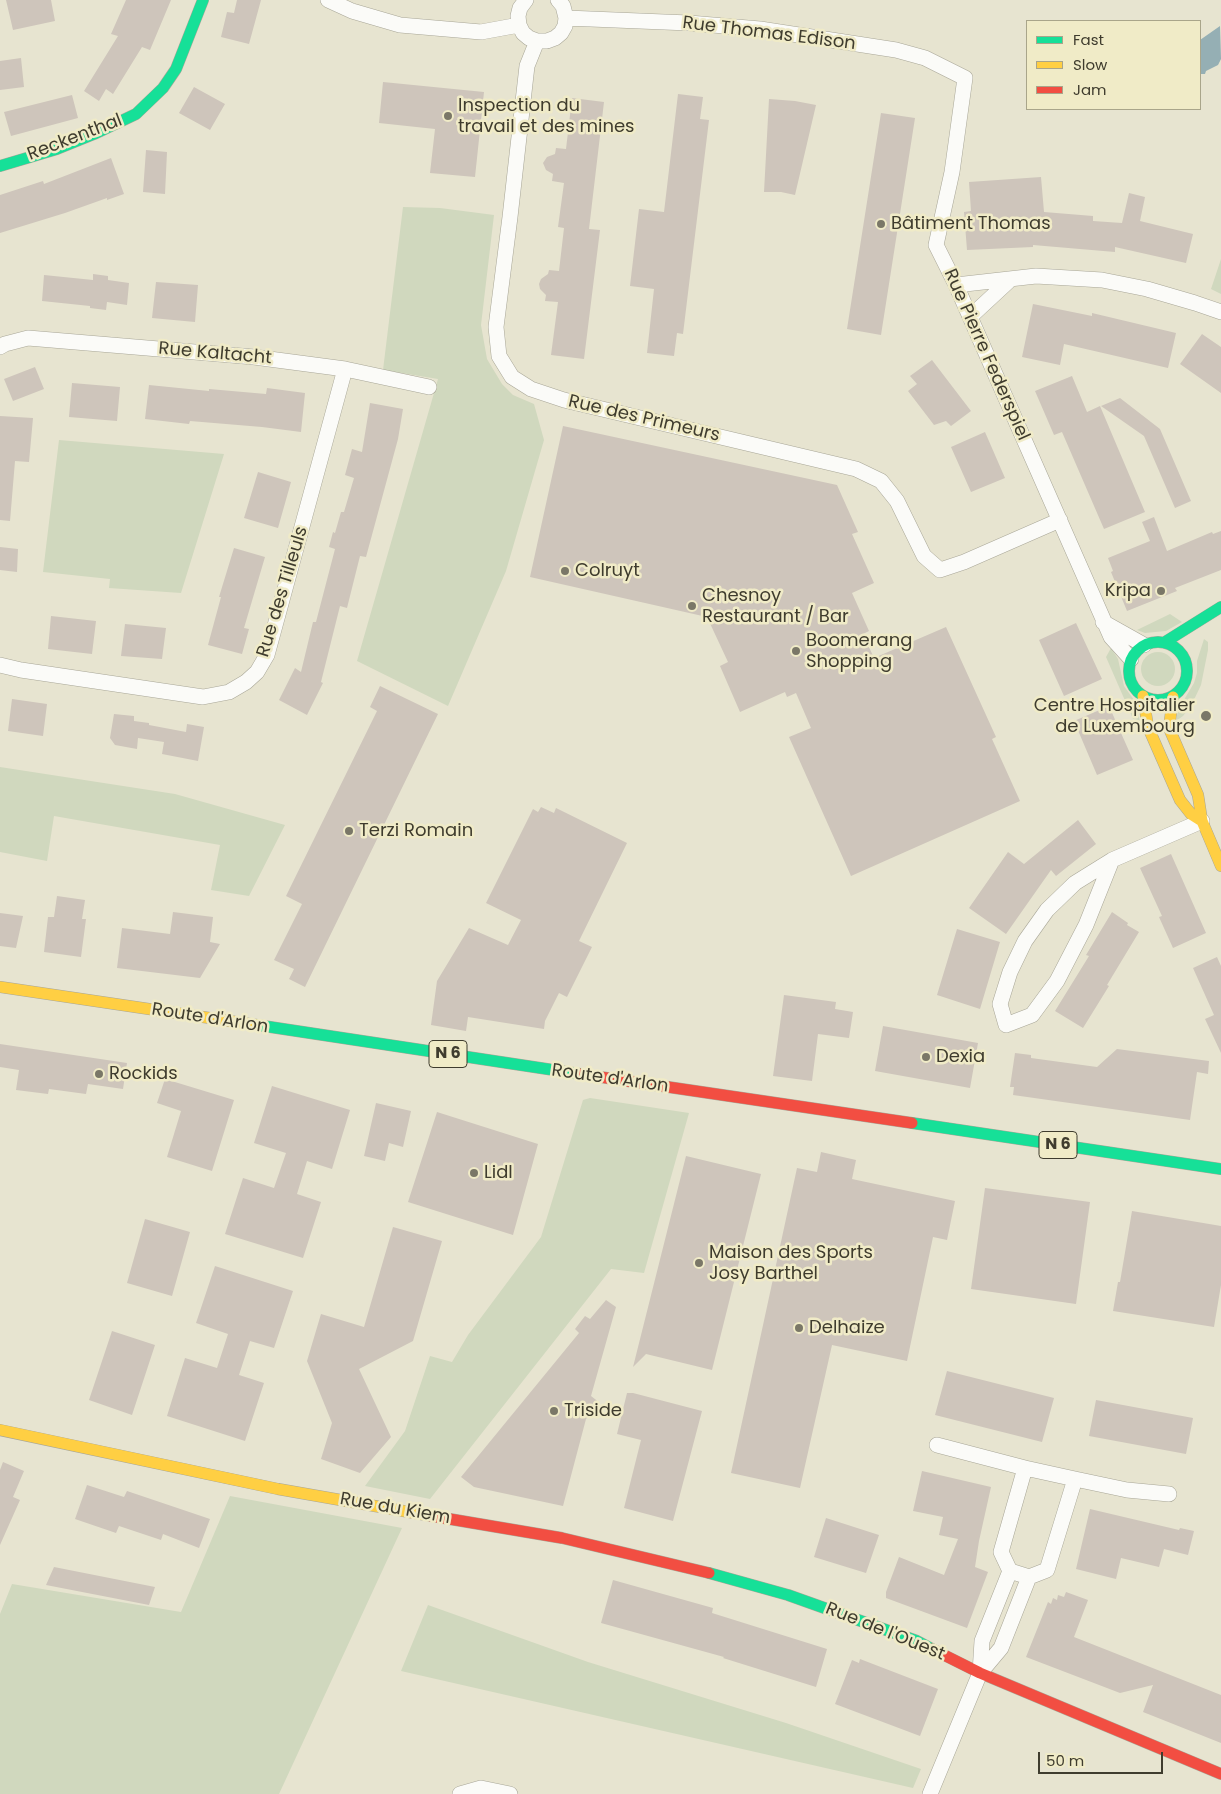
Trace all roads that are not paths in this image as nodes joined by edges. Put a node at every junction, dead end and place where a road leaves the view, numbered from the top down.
1 (203, 0) edge
2 (328, 0) edge
3 (526, 0) edge
4 (558, 0) edge
5 (566, 18) junction
6 (519, 25) junction
7 (537, 41) junction
8 (966, 78) joint
9 (0, 166) edge
10 (1011, 279) junction
11 (956, 285) junction
12 (1221, 312) edge
13 (970, 317) junction
14 (0, 346) edge
15 (345, 369) junction
16 (430, 387) dead end
17 (1060, 520) junction
18 (1216, 610) edge
19 (1104, 622) junction
20 (1165, 642) junction
21 (1144, 645) junction
22 (1131, 659) junction
23 (1187, 664) junction
24 (0, 665) edge
25 (1143, 696) junction
26 (1173, 697) junction
27 (1202, 821) junction
28 (1112, 860) junction
29 (1221, 866) edge
30 (0, 987) edge
31 (1221, 1170) edge
32 (0, 1430) edge
33 (937, 1445) dead end
34 (1025, 1468) junction
35 (1075, 1479) junction
36 (1169, 1494) dead end
37 (1010, 1571) junction
38 (1029, 1577) junction
39 (788, 1595) joint
40 (980, 1673) junction
41 (1221, 1774) edge
42 (460, 1794) edge
43 (510, 1794) edge
44 (930, 1794) edge

1 - 9 street, Reckenthal
2 - 6 street
3 - 6 street
4 - 5 street
5 - 7 street
5 - 8 street, Rue Thomas Edison
6 - 7 street
7 - 17 street, Rue des Primeurs
8 - 11 street, Rue Pierre Federspiel
10 - 11 street
10 - 12 street
10 - 13 street
11 - 13 street, Rue Pierre Federspiel
13 - 17 street, Rue Pierre Federspiel
14 - 15 street, Rue Kaltacht
15 - 16 street, Rue Kaltacht
15 - 24 street, Rue des Tilleuls
17 - 19 street, Rue Pierre Federspiel
18 - 20 street
18 - 23 street
19 - 21 street
19 - 22 street, Rue Pierre Federspiel
20 - 21 street
20 - 23 street
21 - 22 street
22 - 25 street
23 - 26 street
25 - 26 street
25 - 27 street
26 - 27 street
27 - 28 street
27 - 29 street
28 - 28 street
30 - 31 street, Route d'Arlon / N 6
32 - 39 street, Rue du Kiem
33 - 34 street
34 - 35 street
34 - 37 street
35 - 36 street
35 - 38 street
37 - 38 street
37 - 40 street
38 - 40 street
39 - 40 street, Rue de l'Ouest
40 - 41 street, Rue de l'Ouest
40 - 44 street
42 - 43 street

